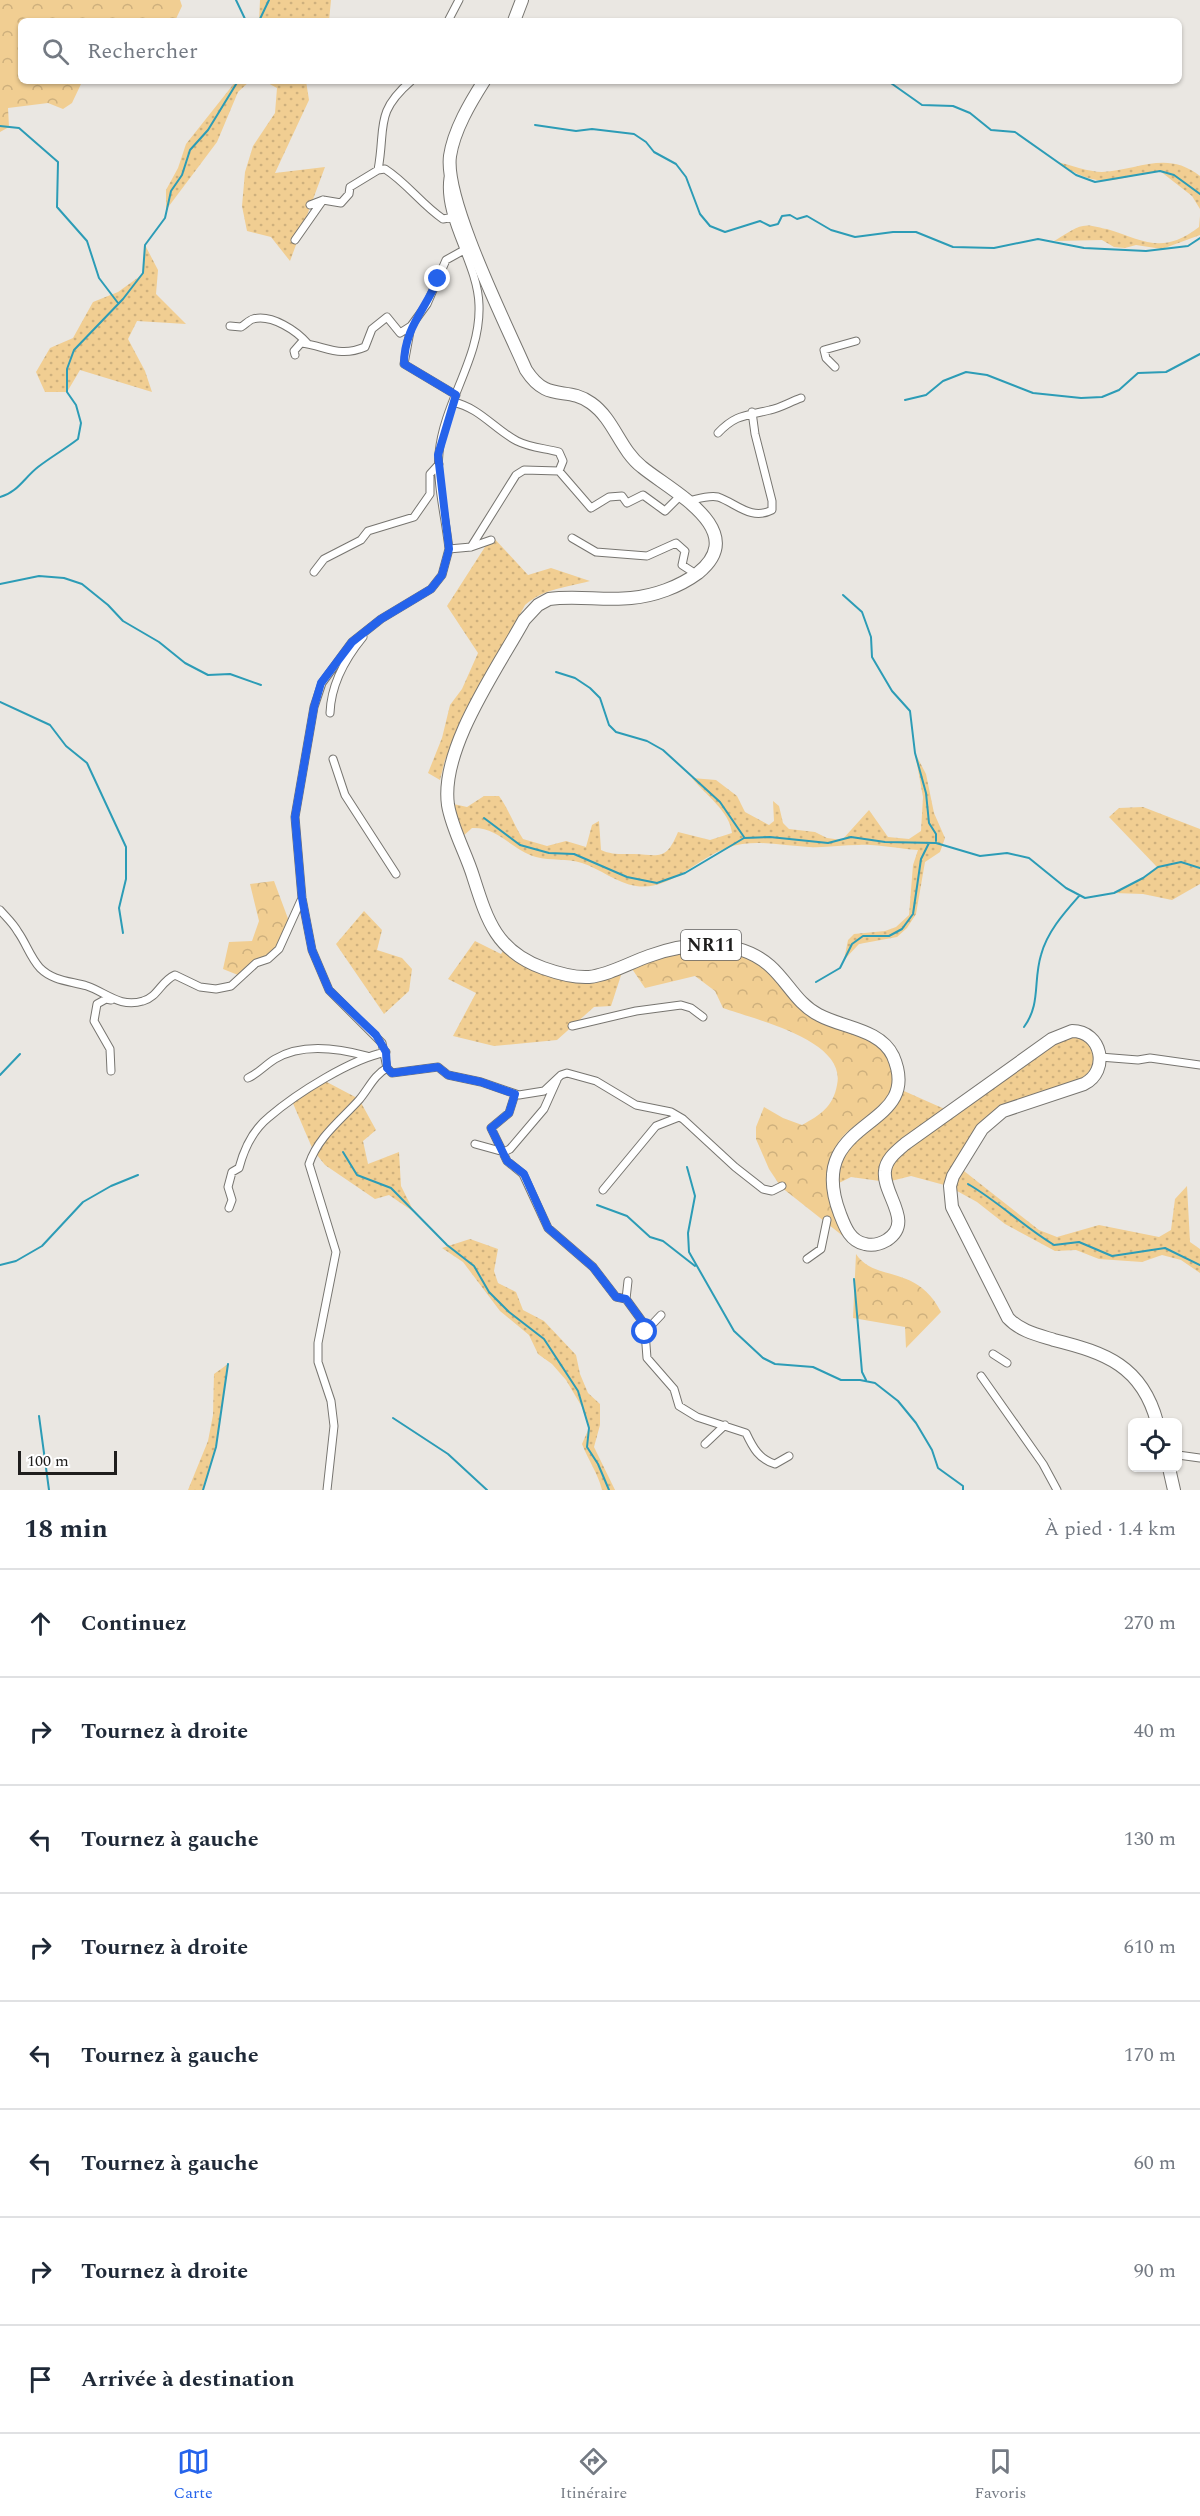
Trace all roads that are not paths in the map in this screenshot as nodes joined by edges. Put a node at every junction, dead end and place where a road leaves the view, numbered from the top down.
1 (459, 0) edge
2 (522, 0) edge
3 (450, 18) edge
4 (515, 18) edge
5 (407, 84) edge
6 (482, 84) edge
7 (378, 170) junction
8 (450, 170) junction
9 (323, 200) junction
10 (310, 205) dead end
11 (454, 217) junction
12 (295, 240) dead end
13 (464, 250) junction
14 (230, 326) dead end
15 (411, 326) junction
16 (856, 340) dead end
17 (309, 344) junction
18 (295, 355) dead end
19 (835, 367) dead end
20 (454, 398) junction
21 (801, 398) dead end
22 (752, 412) junction
23 (718, 433) dead end
24 (439, 464) junction
25 (559, 471) junction
26 (685, 498) junction
27 (572, 538) dead end
28 (491, 540) dead end
29 (471, 547) junction
30 (449, 549) junction
31 (314, 572) dead end
32 (696, 574) junction
33 (368, 630) junction
34 (330, 713) dead end
35 (333, 759) dead end
36 (396, 874) dead end
37 (302, 898) junction
38 (0, 910) edge
39 (113, 1001) junction
40 (703, 1017) dead end
41 (572, 1026) dead end
42 (386, 1052) junction
43 (367, 1056) junction
44 (1100, 1057) junction
45 (1200, 1065) edge
46 (387, 1068) junction
47 (111, 1071) dead end
48 (248, 1078) dead end
49 (557, 1078) junction
50 (515, 1094) junction
51 (679, 1117) junction
52 (475, 1144) dead end
53 (504, 1152) junction
54 (782, 1186) dead end
55 (603, 1190) dead end
56 (229, 1208) dead end
57 (827, 1220) dead end
58 (807, 1259) dead end
59 (628, 1281) dead end
60 (626, 1299) junction
61 (661, 1315) dead end
62 (645, 1332) junction
63 (993, 1354) dead end
64 (1007, 1363) dead end
65 (981, 1376) dead end
66 (1155, 1418) edge
67 (725, 1425) junction
68 (705, 1444) dead end
69 (789, 1456) dead end
70 (1182, 1456) edge
71 (1200, 1458) edge
72 (1170, 1472) edge
73 (327, 1490) edge
74 (1058, 1490) edge
75 (1174, 1490) edge

1 - 3 street
2 - 4 highway
5 - 7 street
6 - 8 highway, NR11
7 - 9 street
7 - 11 street
8 - 11 street
8 - 26 highway, NR11
9 - 10 street
9 - 12 street
11 - 13 street
13 - 15 street
13 - 20 street
14 - 17 street
15 - 17 street
15 - 20 street
16 - 19 street
17 - 18 street
20 - 24 street
20 - 25 street
21 - 22 street
22 - 23 street
22 - 26 street
24 - 30 street
24 - 31 street
25 - 26 street
25 - 29 street
26 - 32 highway, NR11
27 - 32 street
28 - 29 street
29 - 30 street
30 - 33 street
32 - 44 highway, NR11
33 - 34 street
33 - 37 street
35 - 36 street
37 - 39 street
37 - 42 street
38 - 39 street
39 - 47 street
40 - 41 street
42 - 43 street
42 - 46 street
43 - 48 street
43 - 56 street
44 - 45 street
44 - 66 highway
46 - 50 street
46 - 73 street
49 - 50 street
49 - 51 street
49 - 53 street
50 - 53 street
51 - 54 street
51 - 55 street
52 - 53 street
53 - 60 street
57 - 58 street
59 - 60 street
60 - 62 street
61 - 62 street
62 - 67 street
63 - 64 street
65 - 74 street
67 - 68 street
67 - 69 street
70 - 71 street
72 - 75 highway

